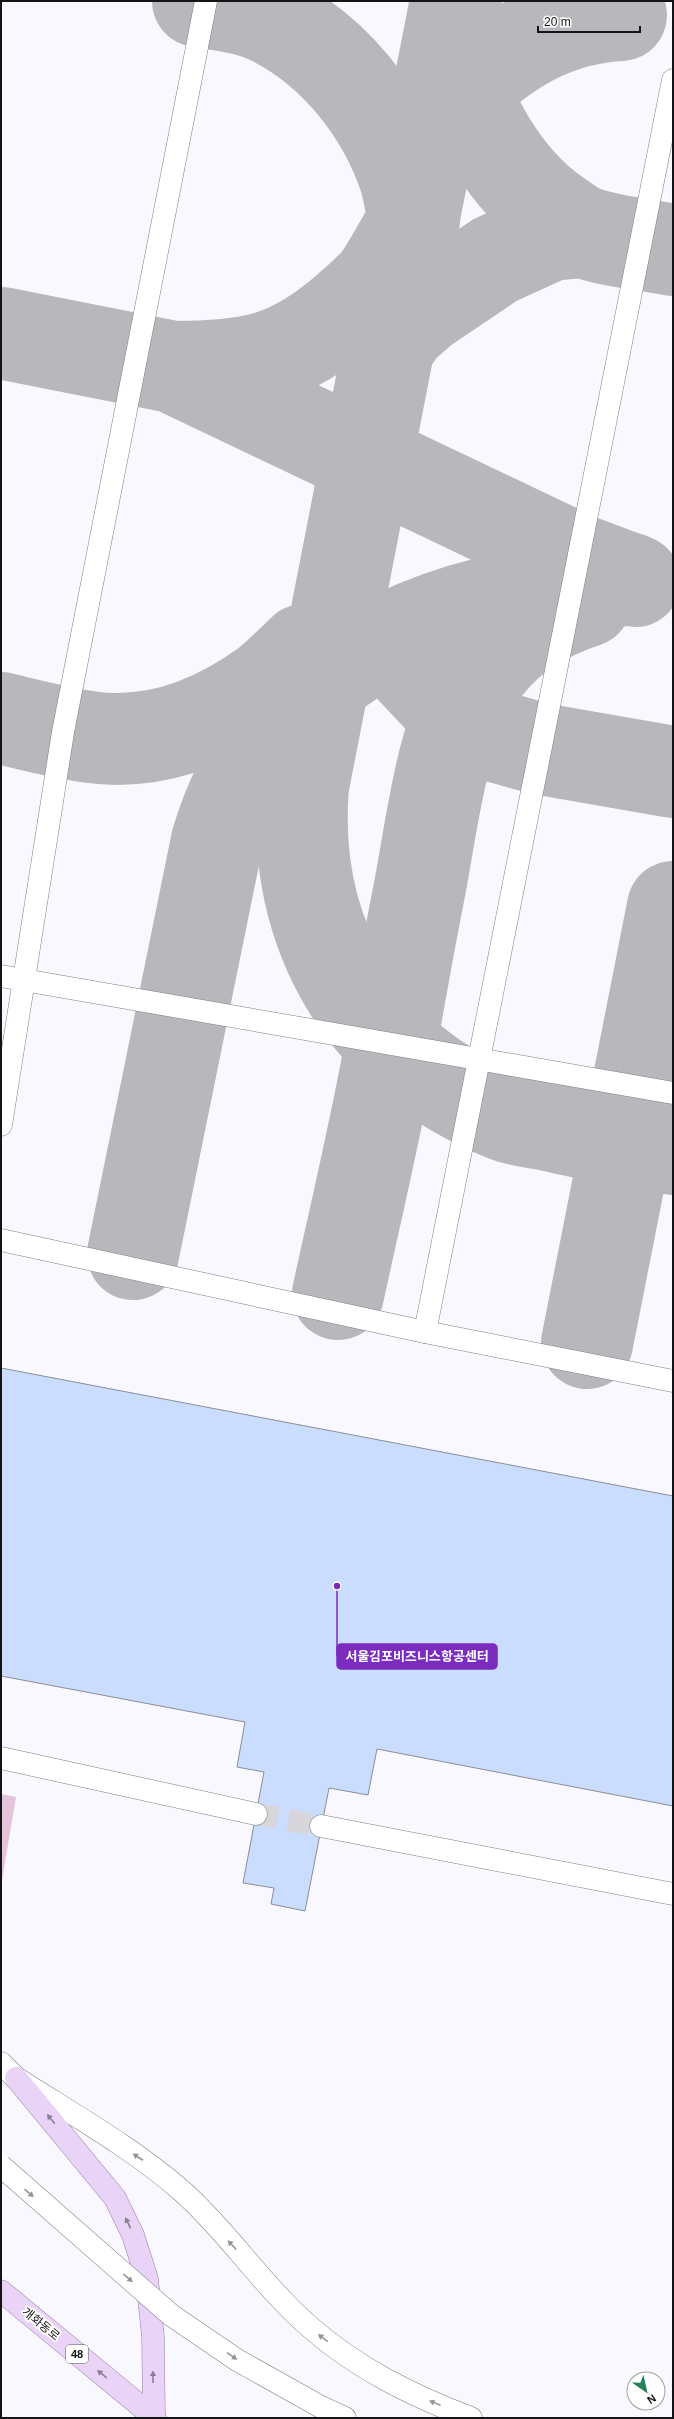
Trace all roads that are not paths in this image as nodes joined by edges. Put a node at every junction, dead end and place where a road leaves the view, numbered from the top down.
1 (206, 1) edge
2 (673, 80) edge
3 (1, 976) edge
4 (24, 980) junction
5 (480, 1060) junction
6 (673, 1093) edge
7 (1, 1125) edge
8 (1, 1240) edge
9 (425, 1332) junction
10 (673, 1381) edge
11 (1, 1758) edge
12 (256, 1814) tunnel mouth
13 (322, 1826) tunnel mouth
14 (673, 1894) edge
15 (9, 2070) edge
16 (1, 2166) edge
17 (1, 2291) edge
18 (154, 2417) edge
19 (345, 2418) edge
20 (471, 2418) edge

1 - 4 lane
2 - 5 lane
3 - 4 lane
4 - 5 lane
4 - 7 lane
5 - 6 lane
5 - 9 lane
8 - 9 lane
9 - 10 lane
11 - 12 lane
13 - 14 lane
18 -> 15 main road
20 -> 15 lane
16 -> 19 lane, bridge
18 -> 17 main road, 개화동로 / 48

